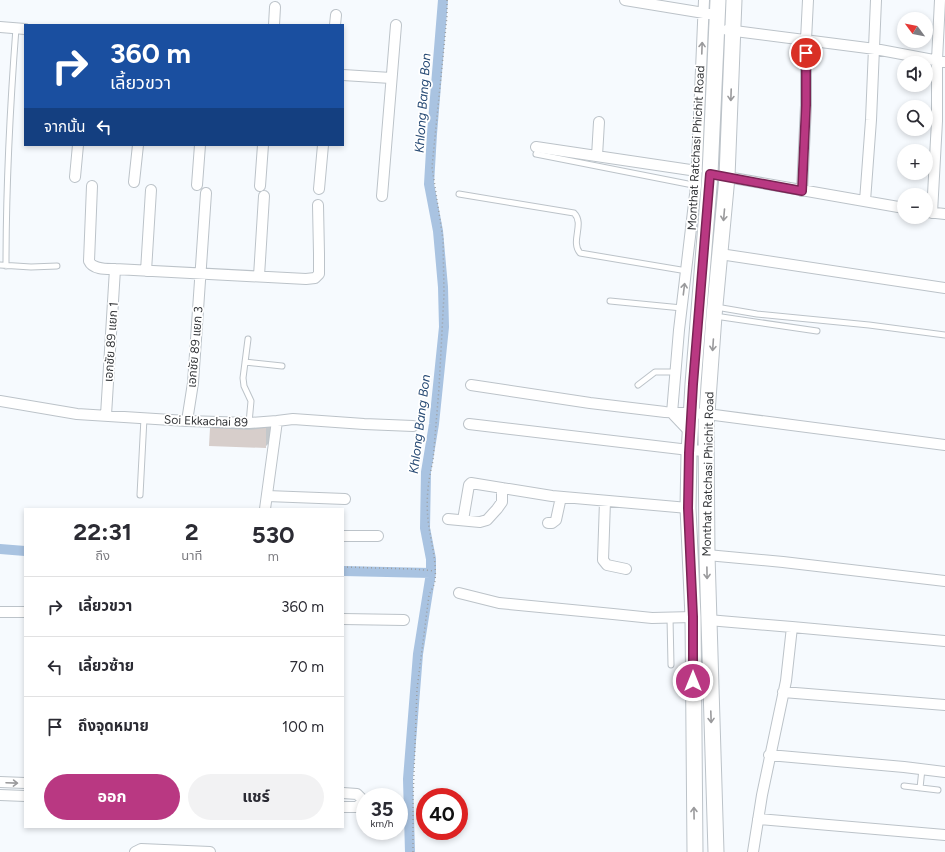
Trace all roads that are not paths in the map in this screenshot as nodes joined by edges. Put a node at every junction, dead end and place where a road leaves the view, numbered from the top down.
1 (625, 0) edge
2 (704, 0) edge
3 (734, 0) edge
4 (808, 0) edge
5 (876, 0) edge
6 (940, 0) edge
7 (275, 6) dead end
8 (712, 17) edge
9 (733, 23) junction
10 (274, 24) edge
11 (396, 25) dead end
12 (0, 27) edge
13 (20, 29) edge
14 (806, 40) junction
15 (875, 49) junction
16 (941, 61) edge
17 (344, 75) edge
18 (391, 78) junction
19 (599, 122) dead end
20 (78, 146) edge
21 (138, 146) edge
22 (200, 146) edge
23 (263, 146) edge
24 (323, 146) edge
25 (536, 150) joint
26 (597, 156) junction
27 (75, 177) dead end
28 (134, 182) dead end
29 (713, 183) junction
30 (197, 185) dead end
31 (92, 186) dead end
32 (260, 186) dead end
33 (931, 188) edge
34 (319, 189) dead end
35 (151, 190) dead end
36 (802, 191) junction
37 (206, 193) dead end
38 (459, 194) dead end
39 (264, 196) dead end
40 (382, 196) dead end
41 (865, 201) junction
42 (318, 205) dead end
43 (897, 207) edge
44 (933, 212) edge
45 (945, 214) edge
46 (720, 254) junction
47 (0, 265) edge
48 (6, 266) junction
49 (57, 266) dead end
50 (115, 269) junction
51 (146, 271) junction
52 (687, 271) junction
53 (201, 273) junction
54 (260, 276) junction
55 (945, 288) edge
56 (610, 301) dead end
57 (682, 308) junction
58 (715, 311) junction
59 (817, 331) dead end
60 (945, 335) edge
61 (248, 339) dead end
62 (245, 362) junction
63 (282, 366) dead end
64 (675, 372) junction
65 (471, 385) dead end
66 (638, 385) dead end
67 (0, 401) edge
68 (672, 412) junction
69 (691, 413) junction
70 (707, 414) junction
71 (106, 415) junction
72 (144, 418) junction
73 (187, 421) junction
74 (277, 421) junction
75 (249, 423) junction
76 (470, 424) dead end
77 (413, 426) dead end
78 (690, 432) junction
79 (945, 445) edge
80 (689, 450) junction
81 (706, 451) junction
82 (502, 488) junction
83 (140, 495) dead end
84 (267, 496) junction
85 (561, 497) junction
86 (345, 499) dead end
87 (706, 499) junction
88 (604, 501) junction
89 (689, 503) junction
90 (266, 508) edge
91 (448, 519) dead end
92 (463, 520) junction
93 (548, 523) dead end
94 (344, 536) edge
95 (378, 536) dead end
96 (706, 555) junction
97 (626, 569) dead end
98 (945, 581) edge
99 (459, 593) dead end
100 (0, 612) edge
101 (24, 612) edge
102 (693, 617) junction
103 (670, 618) junction
104 (344, 619) edge
105 (404, 620) dead end
106 (708, 620) junction
107 (792, 627) junction
108 (945, 641) edge
109 (671, 664) dead end
110 (783, 692) junction
111 (945, 705) edge
112 (769, 755) junction
113 (922, 769) junction
114 (945, 772) edge
115 (0, 782) edge
116 (24, 783) edge
117 (904, 786) dead end
118 (920, 788) junction
119 (938, 790) dead end
120 (344, 793) edge
121 (0, 795) edge
122 (24, 796) edge
123 (344, 807) edge
124 (758, 819) junction
125 (945, 835) edge
126 (135, 852) edge
127 (210, 852) edge
128 (695, 852) edge
129 (716, 852) edge
130 (753, 852) edge

1 - 8 street
2 - 8 street, Monthat Ratchasi Phichit Road
3 - 9 street, Monthat Ratchasi Phichit Road
4 - 14 street
5 - 15 street
6 - 16 street
7 - 10 street
8 - 9 street
8 - 9 street
29 -> 8 street, Monthat Ratchasi Phichit Road
9 - 14 street
9 -> 29 street, Monthat Ratchasi Phichit Road
11 - 18 street
12 - 13 street
13 - 48 lane
14 - 15 street
14 - 36 street
15 - 16 street
15 - 41 street
16 - 33 street
17 - 18 street
18 - 40 street
19 - 26 street
20 - 27 street
21 - 28 street
22 - 30 street
23 - 32 street
24 - 34 street
25 - 26 street
25 - 29 lane
26 - 29 street
29 - 36 street
29 -> 46 street, Monthat Ratchasi Phichit Road
29 - 52 street, Monthat Ratchasi Phichit Road
29 - 69 street, Monthat Ratchasi Phichit Road
31 - 50 street
35 - 51 street
36 - 41 street
37 - 53 street, เอกชัย 89 แยก 3
38 - 52 lane
39 - 54 street
41 - 43 street
42 - 54 street
44 - 45 street
46 - 55 street
46 - 58 street, Monthat Ratchasi Phichit Road
47 - 48 lane
48 - 49 lane
50 - 51 street
50 - 71 street, เอกชัย 89 แยก 1
51 - 53 street
57 -> 52 street, Monthat Ratchasi Phichit Road
53 - 54 street
53 - 73 street, เอกชัย 89 แยก 3
56 - 57 lane
57 - 64 street, Monthat Ratchasi Phichit Road
58 - 59 lane
58 - 60 lane
58 -> 70 street, Monthat Ratchasi Phichit Road
61 - 62 lane
62 - 63 lane
62 - 75 lane
64 - 66 lane
64 - 68 street, Monthat Ratchasi Phichit Road
65 - 68 street
67 - 71 street, Soi Ekkachai 89
68 - 69 street
68 - 78 street, Monthat Ratchasi Phichit Road
69 - 70 street
69 - 78 street, Monthat Ratchasi Phichit Road
70 - 79 street
70 - 81 street, Monthat Ratchasi Phichit Road
71 - 72 street, Soi Ekkachai 89
72 - 73 street, Soi Ekkachai 89
72 - 83 lane
73 - 75 street, Soi Ekkachai 89
74 - 75 street, Soi Ekkachai 89
74 - 77 street, Soi Ekkachai 89
74 - 84 street
76 - 80 street
78 - 80 street, Monthat Ratchasi Phichit Road
80 - 81 street
80 - 89 street, Monthat Ratchasi Phichit Road
81 - 87 street, Monthat Ratchasi Phichit Road
82 - 85 street
82 - 92 street
82 - 92 street
84 - 86 street
84 - 90 street
85 - 88 street
85 - 93 street
87 - 89 street
87 - 96 street, Monthat Ratchasi Phichit Road
88 - 89 street
88 - 97 street
89 - 102 street, Monthat Ratchasi Phichit Road
91 - 92 street
94 - 95 street
96 - 98 street
96 -> 106 street, Monthat Ratchasi Phichit Road
99 - 103 street
100 - 101 street
102 - 103 street
128 -> 102 street, Monthat Ratchasi Phichit Road
103 - 109 lane
104 - 105 street
106 - 107 street
106 -> 129 street, Monthat Ratchasi Phichit Road
107 - 108 street
107 - 110 street
110 - 111 street
110 - 112 street
112 - 113 street
112 - 124 street
113 - 114 street
113 - 118 lane
115 -> 116 street
117 - 118 lane
118 - 119 lane
120 - 123 street
121 - 122 street
124 - 125 street
124 - 130 street
126 - 127 street

